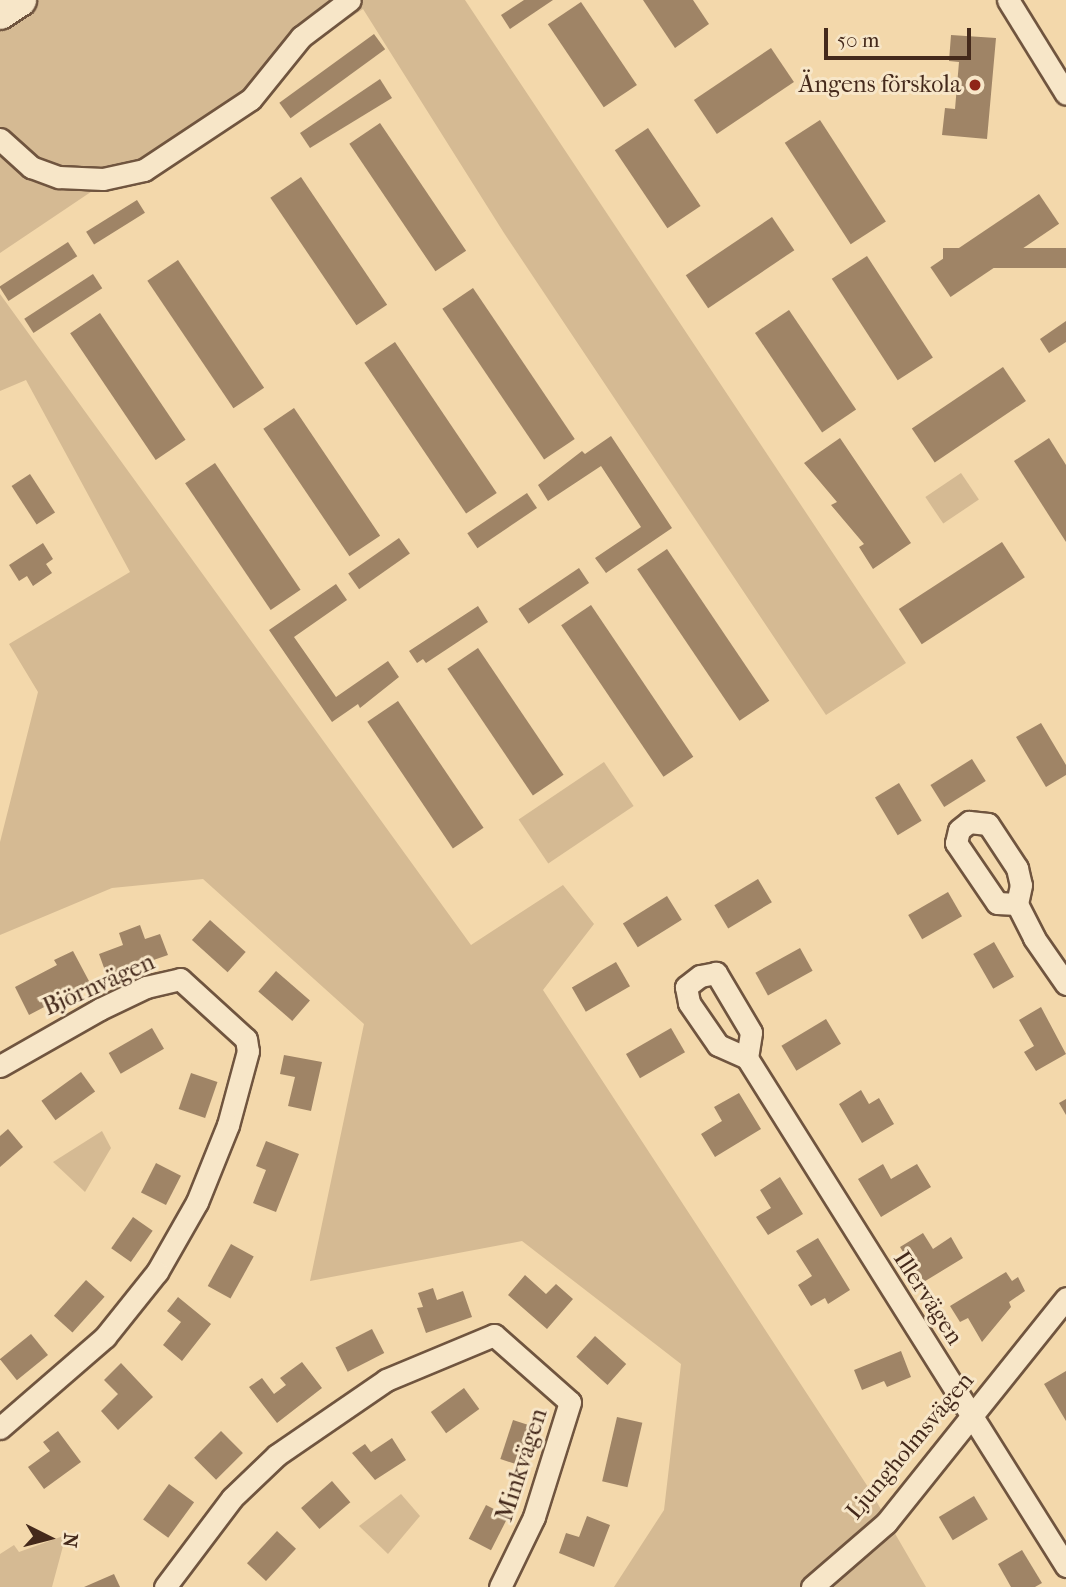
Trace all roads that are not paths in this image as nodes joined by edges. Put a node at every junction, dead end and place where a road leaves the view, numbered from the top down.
1 (20, 0) edge
2 (350, 0) edge
3 (1008, 0) edge
4 (0, 13) edge
5 (1066, 94) edge
6 (0, 139) edge
7 (1017, 904) dead end
8 (1066, 984) edge
9 (747, 1058) dead end
10 (0, 1066) edge
11 (1066, 1298) edge
12 (972, 1415) junction
13 (0, 1428) edge
14 (1066, 1566) edge
15 (165, 1587) edge
16 (500, 1587) edge
17 (812, 1587) edge

1 - 4 street
2 - 6 street
3 - 5 street
7 - 8 street
9 - 12 street, Illervägen
10 - 13 street, Björnvägen
11 - 12 street, Ljungholmsvägen
12 - 14 street, Illervägen
12 - 17 street, Ljungholmsvägen
15 - 16 street, Minkvägen

